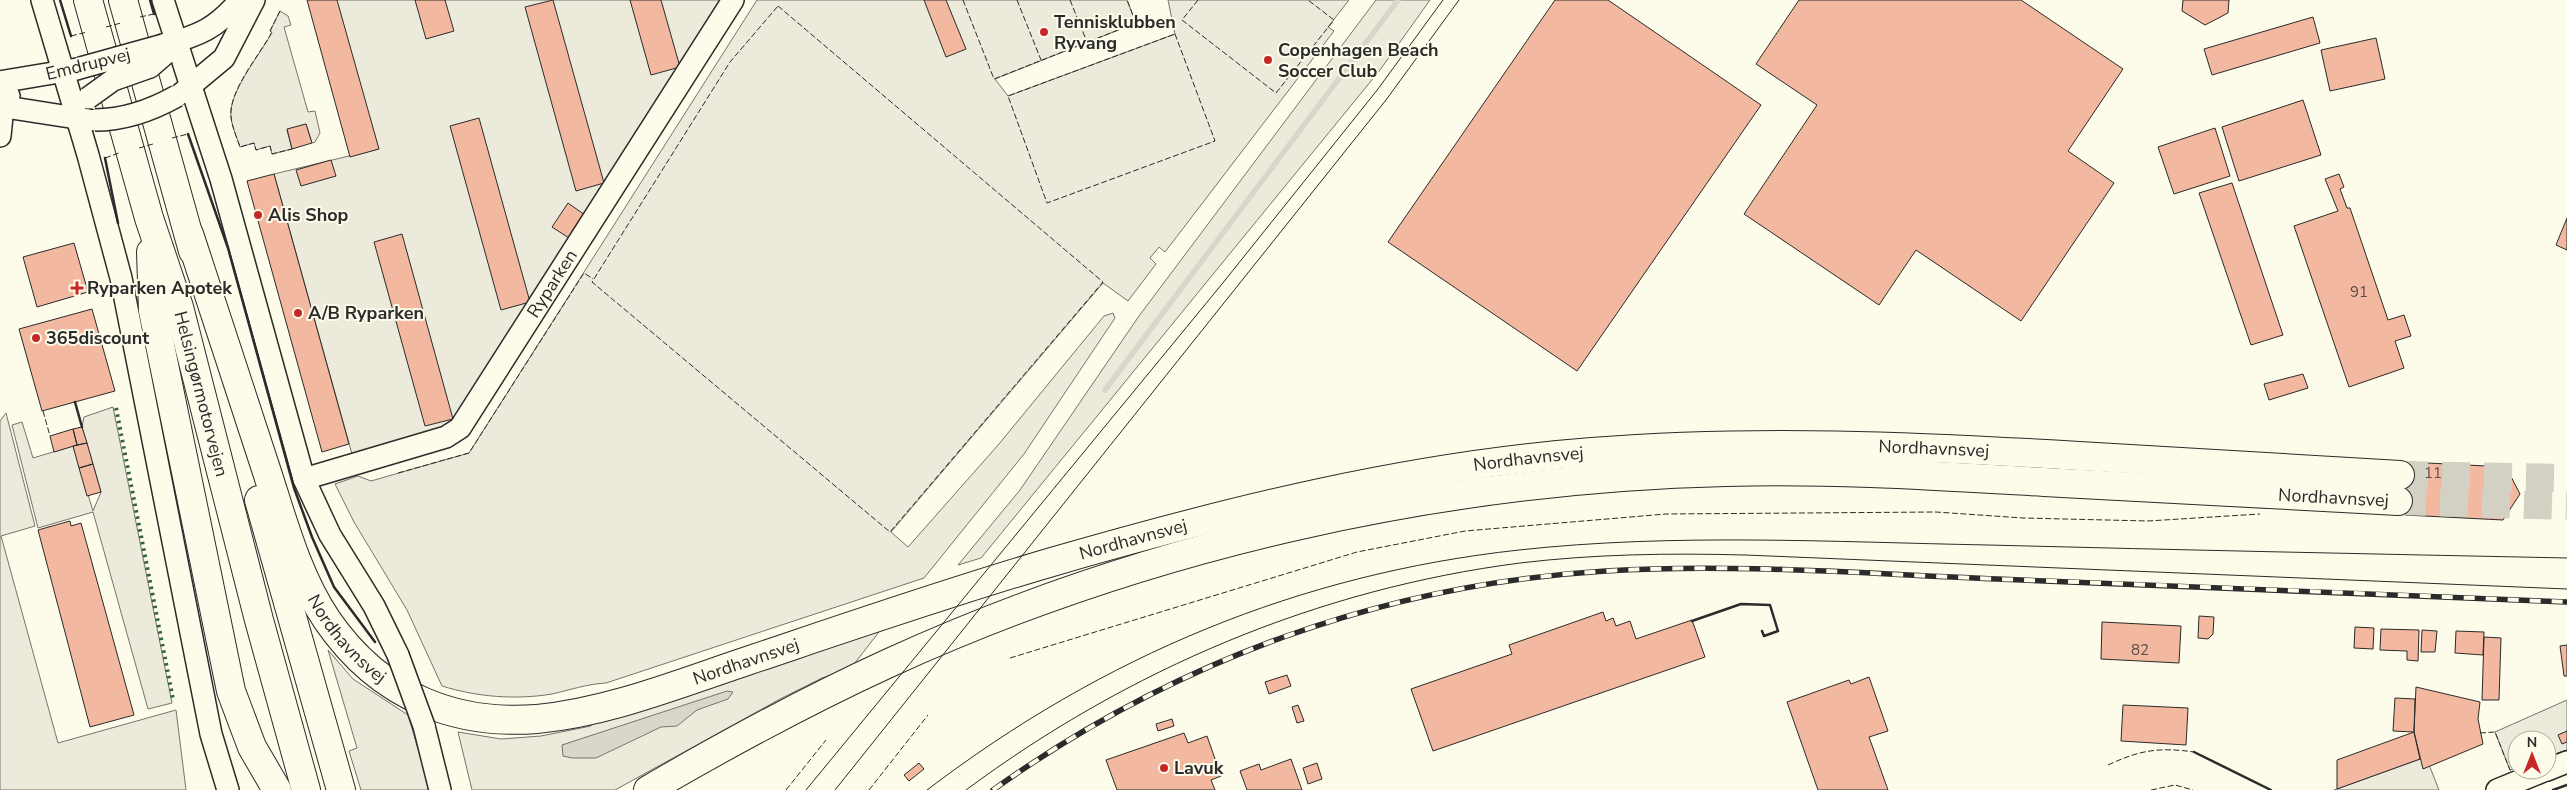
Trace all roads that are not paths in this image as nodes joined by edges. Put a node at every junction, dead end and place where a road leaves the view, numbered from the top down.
1 (42, 0) edge
2 (88, 0) edge
3 (124, 0) edge
4 (163, 0) edge
5 (240, 0) edge
6 (254, 0) edge
7 (733, 0) edge
8 (168, 47) junction
9 (72, 70) junction
10 (9, 81) edge
11 (185, 91) junction
12 (2, 106) edge
13 (86, 120) junction
14 (0, 136) edge
15 (149, 218) junction
16 (189, 234) junction
17 (304, 479) junction
18 (2522, 780) edge
19 (228, 790) edge
20 (277, 790) edge
21 (306, 790) edge
22 (341, 790) edge
23 (440, 790) edge
24 (648, 790) edge
25 (2497, 790) edge

1 - 9 street
2 - 15 highway, Helsingørmotorvejen
3 - 16 highway, Helsingørmotorvejen
4 - 8 street
5 - 8 street
6 - 11 street
7 - 17 street, Ryparken
8 - 9 street, Emdrupvej, bridge
8 - 11 street
8 - 13 street, bridge
9 - 10 street, Emdrupvej
9 - 13 street
10 - 12 street
11 - 13 street, bridge
11 - 17 street
12 - 13 street
12 - 14 street
13 - 19 street
15 - 20 highway
15 - 21 highway, Helsingørmotorvejen
16 - 22 highway, Helsingørmotorvejen
16 - 24 highway, Nordhavnsvej
17 - 23 street, bridge
18 - 25 street

